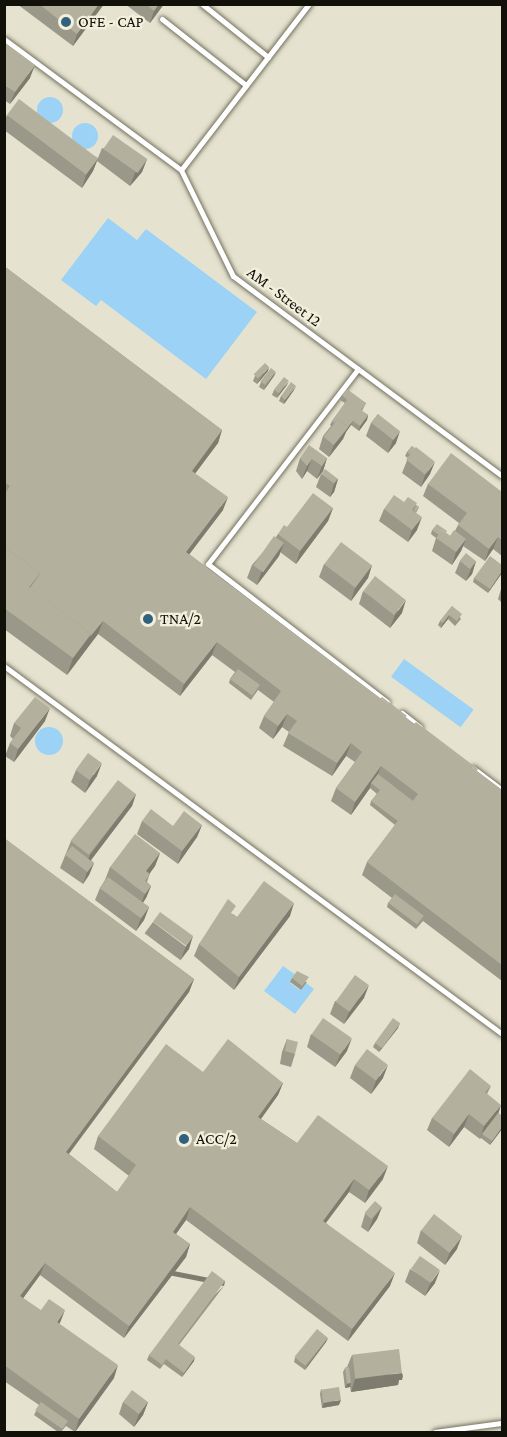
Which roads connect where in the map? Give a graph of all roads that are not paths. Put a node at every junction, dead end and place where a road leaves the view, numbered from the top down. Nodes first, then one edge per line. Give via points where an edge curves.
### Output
1 (202, 4) edge
2 (308, 5) edge
3 (162, 19) dead end
4 (4, 39) edge
5 (268, 57) junction
6 (246, 85) junction
7 (181, 170) junction
8 (358, 369) junction
9 (502, 476) edge
10 (4, 666) edge
11 (426, 732) edge
12 (465, 761) edge
13 (502, 790) edge
14 (502, 1034) edge
15 (502, 1422) edge
16 (435, 1432) edge

1 - 5 lane
2 - 5 lane
3 - 6 lane
4 - 7 lane, AM - Street 12
5 - 6 lane
6 - 7 lane
7 - 8 lane, AM - Street 12 via 233,276
8 - 9 lane, AM - Street 12
8 - 11 lane via 208,564
10 - 14 lane
12 - 13 lane
15 - 16 lane

